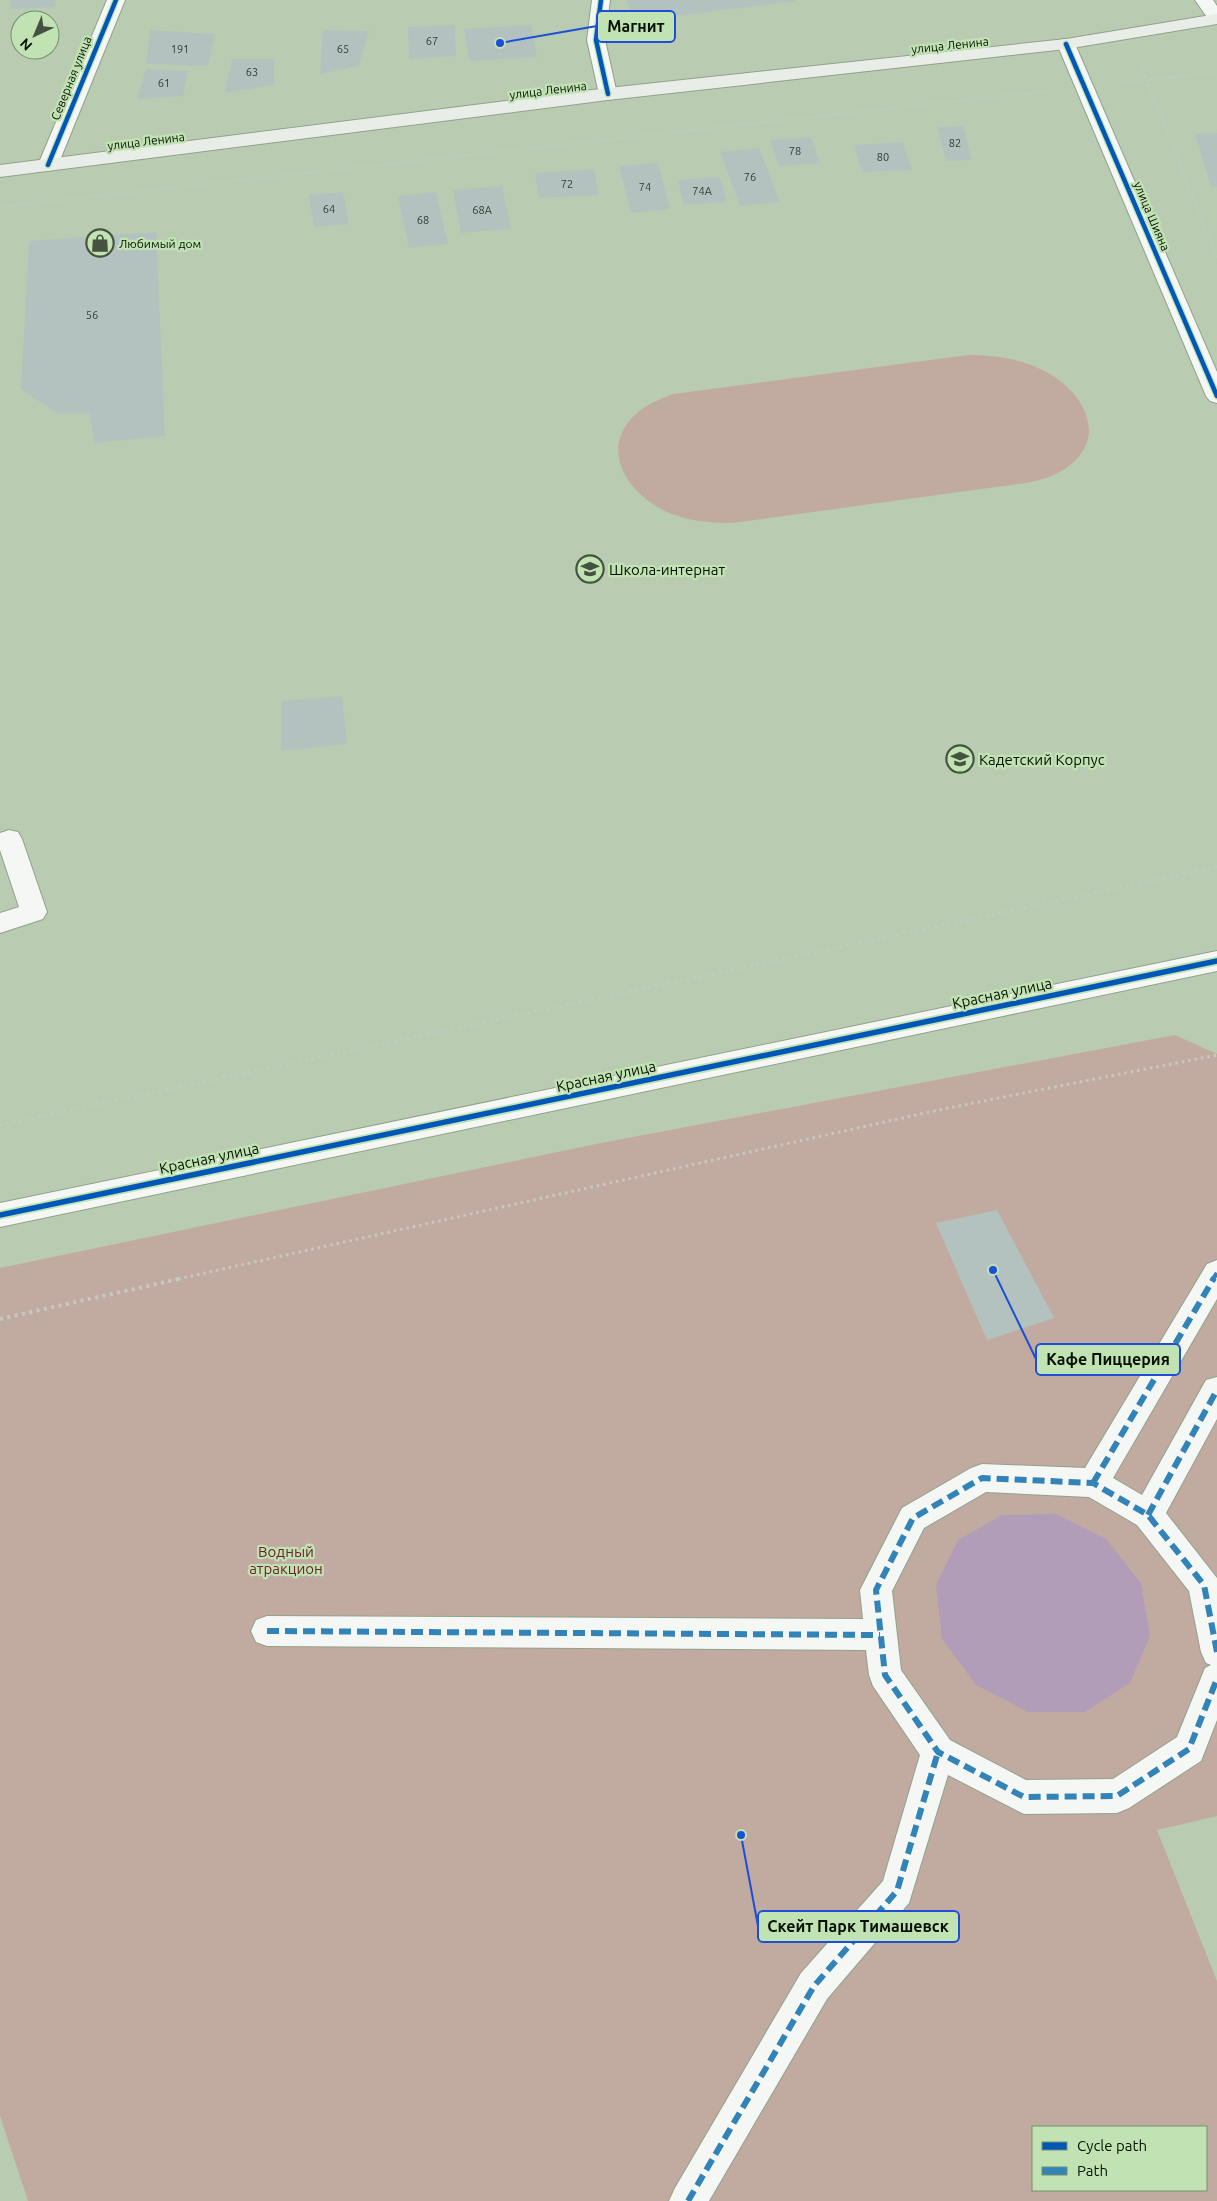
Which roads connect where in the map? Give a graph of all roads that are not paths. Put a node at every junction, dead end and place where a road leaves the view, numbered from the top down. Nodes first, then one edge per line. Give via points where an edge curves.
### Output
1 (116, 0) edge
2 (601, 0) edge
3 (1204, 0) edge
4 (1217, 19) edge
5 (1066, 44) junction
6 (608, 94) junction
7 (48, 165) junction
8 (0, 171) edge
9 (1217, 396) edge
10 (10, 839) dead end
11 (0, 923) edge
12 (1217, 961) edge
13 (0, 1215) edge
14 (1217, 1273) edge
15 (1217, 1390) edge
16 (1093, 1483) junction
17 (1148, 1514) junction
18 (267, 1631) dead end
19 (880, 1634) junction
20 (1217, 1652) edge
21 (1217, 1679) edge
22 (938, 1752) junction
23 (688, 2201) edge

1 - 7 street, Северная улица
2 - 6 street via 596,40
3 - 4 street
4 - 5 main road, улица Ленина
5 - 6 main road, улица Ленина
5 - 9 street, улица Шияна
6 - 7 main road, улица Ленина
7 - 8 main road, улица Ленина
10 - 11 street via 34,912
12 - 13 street, Красная улица
14 - 16 street
15 - 17 street
16 - 17 street
16 - 19 street via 982,1478 913,1518 876,1590
17 - 20 street via 1204,1585
18 - 19 street
19 - 22 street via 885,1676
21 - 22 street via 1189,1748 1116,1796 1024,1797
22 - 23 street via 897,1891 814,1986

